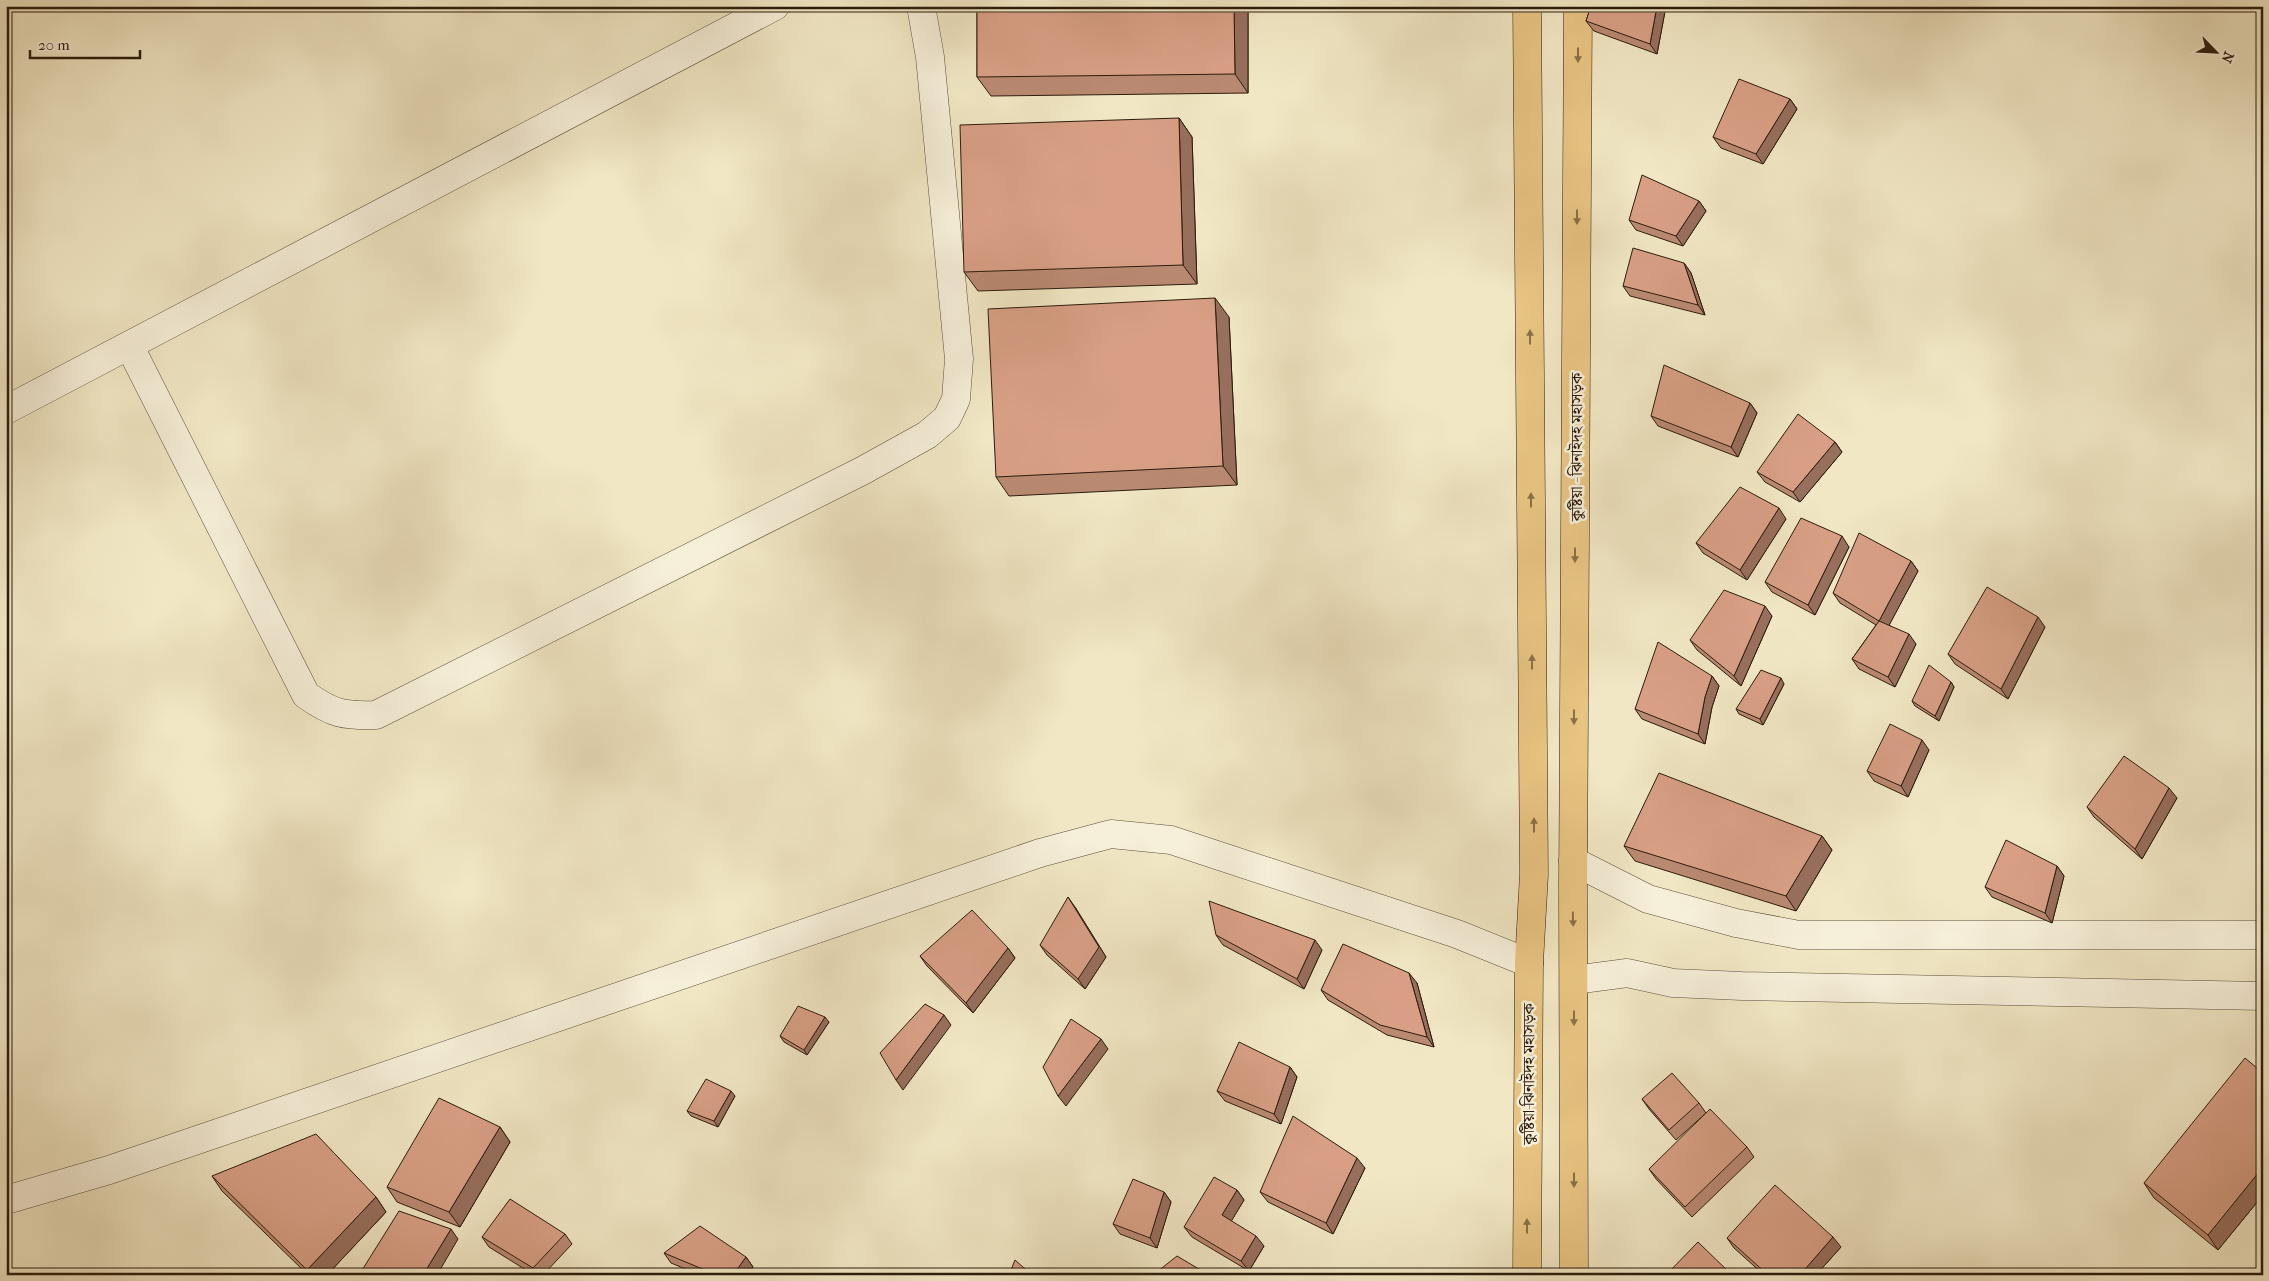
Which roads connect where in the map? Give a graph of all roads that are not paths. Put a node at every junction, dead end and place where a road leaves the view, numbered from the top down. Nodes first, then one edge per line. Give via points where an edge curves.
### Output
1 (776, 6) edge
2 (921, 6) edge
3 (1527, 6) edge
4 (1578, 6) edge
5 (130, 347) junction
6 (6, 410) edge
7 (1573, 874) junction
8 (2263, 935) edge
9 (1530, 950) junction
10 (1574, 980) junction
11 (2263, 996) edge
12 (6, 1200) edge
13 (1527, 1275) edge
14 (1574, 1275) edge

1 - 5 street
2 - 5 street via 930,57 959,359 956,399 947,418 927,435 862,471 376,715 349,716 326,709 306,695
9 -> 3 highway, কুষ্টিয়া-ঝিনাইদহ মহাসড়ক via 1534,874
4 -> 7 highway, কুষ্টিয়া - ঝিনাইদহ মহাসড়ক
5 - 6 street
7 - 8 street via 1736,923 1799,935
7 -> 10 highway
9 - 12 street via 1457,934 1171,840 1111,834 1040,853 109,1170
13 -> 9 highway, কুষ্টিয়া-ঝিনাইদহ মহাসড়ক
10 - 11 street via 1627,973 1673,983 1742,986
10 -> 14 highway

